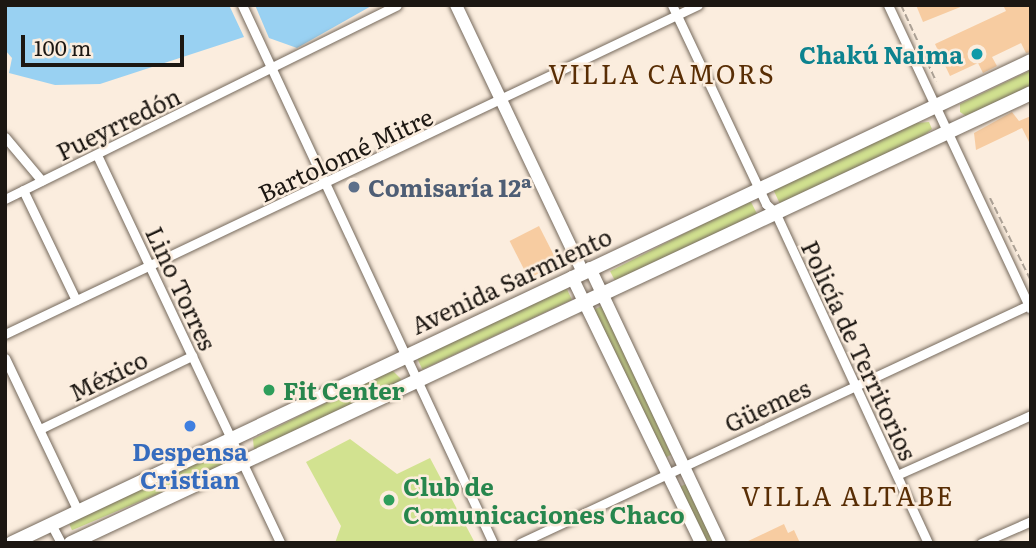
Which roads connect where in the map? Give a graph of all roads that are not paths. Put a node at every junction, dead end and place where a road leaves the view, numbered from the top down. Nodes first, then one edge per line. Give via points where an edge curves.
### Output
1 (242, 5) edge
2 (397, 5) edge
3 (456, 5) edge
4 (672, 5) edge
5 (698, 5) edge
6 (888, 5) edge
7 (677, 15) junction
8 (1031, 61) edge
9 (272, 69) junction
10 (1031, 93) edge
11 (503, 101) junction
12 (935, 107) junction
13 (946, 132) junction
14 (5, 136) edge
15 (97, 155) junction
16 (42, 181) junction
17 (329, 184) junction
18 (759, 189) junction
19 (23, 190) junction
20 (5, 199) edge
21 (775, 212) junction
22 (150, 265) junction
23 (582, 272) junction
24 (602, 293) junction
25 (76, 300) junction
26 (585, 301) junction
27 (1030, 306) edge
28 (5, 334) edge
29 (408, 355) junction
30 (192, 356) junction
31 (5, 358) edge
32 (419, 380) junction
33 (853, 387) junction
34 (1031, 415) edge
35 (40, 429) junction
36 (232, 437) junction
37 (242, 462) junction
38 (682, 466) junction
39 (667, 473) junction
40 (897, 475) junction
41 (78, 511) junction
42 (1031, 521) edge
43 (51, 524) junction
44 (12, 543) edge
45 (61, 543) edge
46 (71, 543) edge
47 (280, 543) edge
48 (493, 543) edge
49 (520, 543) edge
50 (701, 543) edge
51 (720, 543) edge
52 (929, 543) edge
53 (981, 543) edge

1 - 9 street
2 - 9 street, Pueyrredón
3 - 11 main road
4 - 7 street, Policía de Territorios
5 - 7 street, Bartolomé Mitre
6 - 12 street
7 - 11 street, Bartolomé Mitre
7 - 18 street, Policía de Territorios
8 - 12 main road, Avenida Sarmiento
9 - 15 street, Pueyrredón
9 - 17 street
10 - 13 main road, Avenida Sarmiento
11 - 17 street, Bartolomé Mitre
11 - 23 main road
12 - 13 street
12 - 18 main road, Avenida Sarmiento
13 - 21 main road, Avenida Sarmiento
13 - 27 street
14 - 16 street
15 - 16 street, Pueyrredón
15 - 22 street, Lino Torres
16 - 19 street, Pueyrredón
17 - 22 street, Bartolomé Mitre
17 - 29 street
18 - 21 street, Policía de Territorios
18 - 23 main road, Avenida Sarmiento
19 - 20 street, Pueyrredón
19 - 25 street
21 - 24 main road, Avenida Sarmiento
21 - 33 street, Policía de Territorios
22 - 25 street, Bartolomé Mitre
22 - 30 street, Lino Torres
23 - 24 main road
23 - 26 main road
23 - 29 main road, Avenida Sarmiento
24 - 26 main road, Avenida Sarmiento
24 - 38 main road
25 - 28 street, Bartolomé Mitre
26 - 32 main road, Avenida Sarmiento
26 - 39 main road
27 - 33 street, Güemes
29 - 32 street
29 - 36 main road, Avenida Sarmiento
30 - 35 street, México
30 - 36 street, Lino Torres
31 - 35 street
32 - 37 main road, Avenida Sarmiento
32 - 48 street
33 - 38 street, Güemes
33 - 40 street, Policía de Territorios
34 - 40 street
35 - 41 street
36 - 37 street, Lino Torres
36 - 41 main road, Avenida Sarmiento
37 - 46 main road, Avenida Sarmiento
37 - 47 street, Lino Torres
38 - 39 street, Güemes
38 - 51 main road
39 - 49 street, Güemes
39 - 50 main road
40 - 52 street, Policía de Territorios
41 - 43 main road, Avenida Sarmiento
42 - 53 street
43 - 44 main road, Avenida Sarmiento
43 - 45 street

